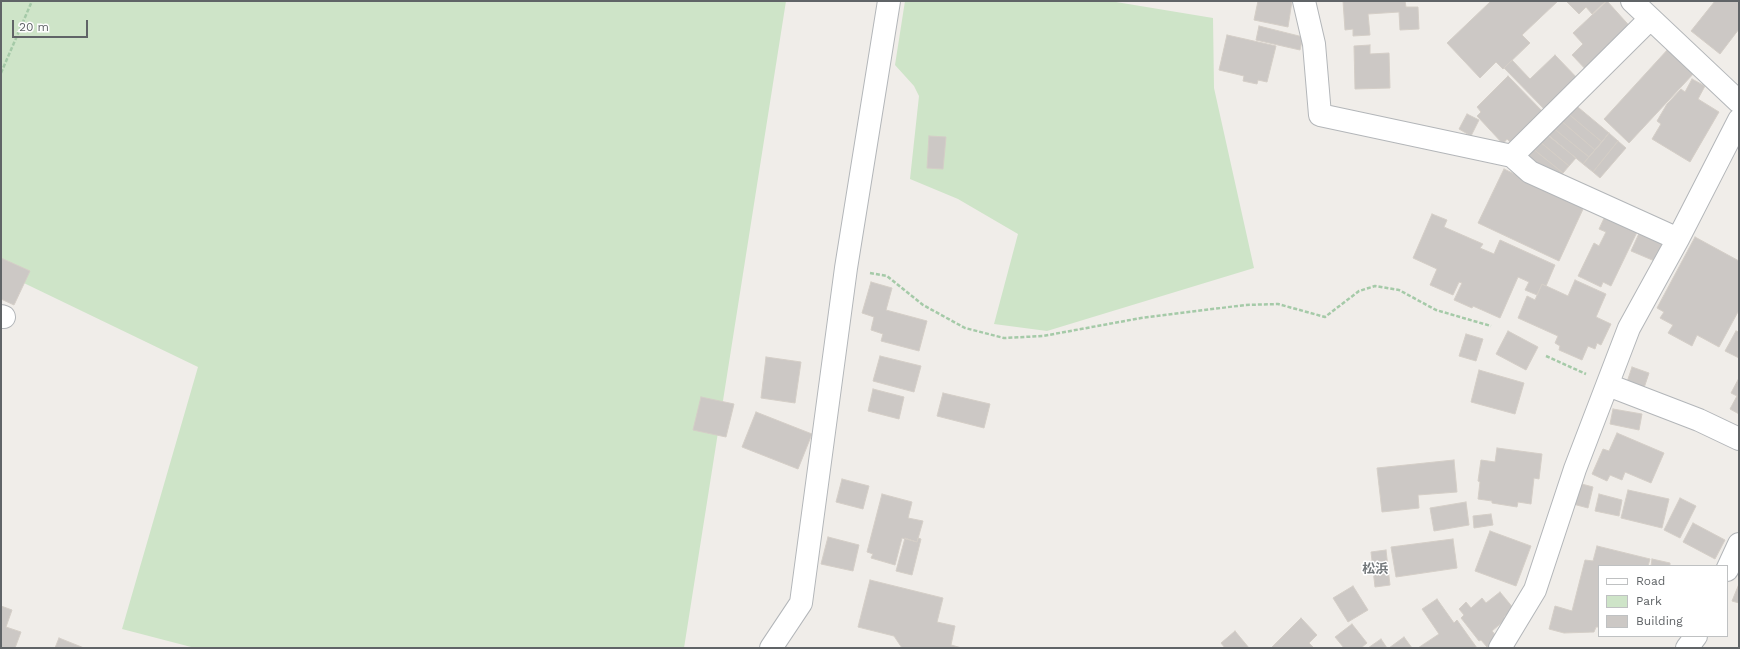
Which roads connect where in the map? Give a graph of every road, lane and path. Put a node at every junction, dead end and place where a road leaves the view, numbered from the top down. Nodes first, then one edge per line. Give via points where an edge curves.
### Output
1 (32, 1) edge
2 (890, 1) edge
3 (1304, 1) edge
4 (1632, 1) edge
5 (1650, 20) junction
6 (1, 73) edge
7 (1739, 102) edge
8 (1739, 120) edge
9 (1512, 156) junction
10 (1678, 239) junction
11 (846, 268) junction
12 (1491, 326) dead end
13 (1546, 356) dead end
14 (1608, 385) junction
15 (1739, 439) edge
16 (1739, 544) edge
17 (1728, 568) edge
18 (1695, 637) edge
19 (771, 648) edge
20 (1500, 648) edge
21 (1687, 648) edge

1 - 6 path
2 - 11 street
3 - 9 street via 1314,44 1320,115
4 - 5 street
5 - 7 street
5 - 9 street
8 - 10 street
9 - 10 street via 1530,172
10 - 14 street via 1629,328
11 - 12 path via 887,276 923,305 965,328 1004,338 1043,336 1141,318 1244,305 1278,304 1325,317 1358,291 1375,286 1400,290 1436,310
11 - 19 street via 801,603
13 - 14 path
14 - 15 street via 1699,420
14 - 20 street via 1575,469 1535,590
16 - 17 street
18 - 21 street

